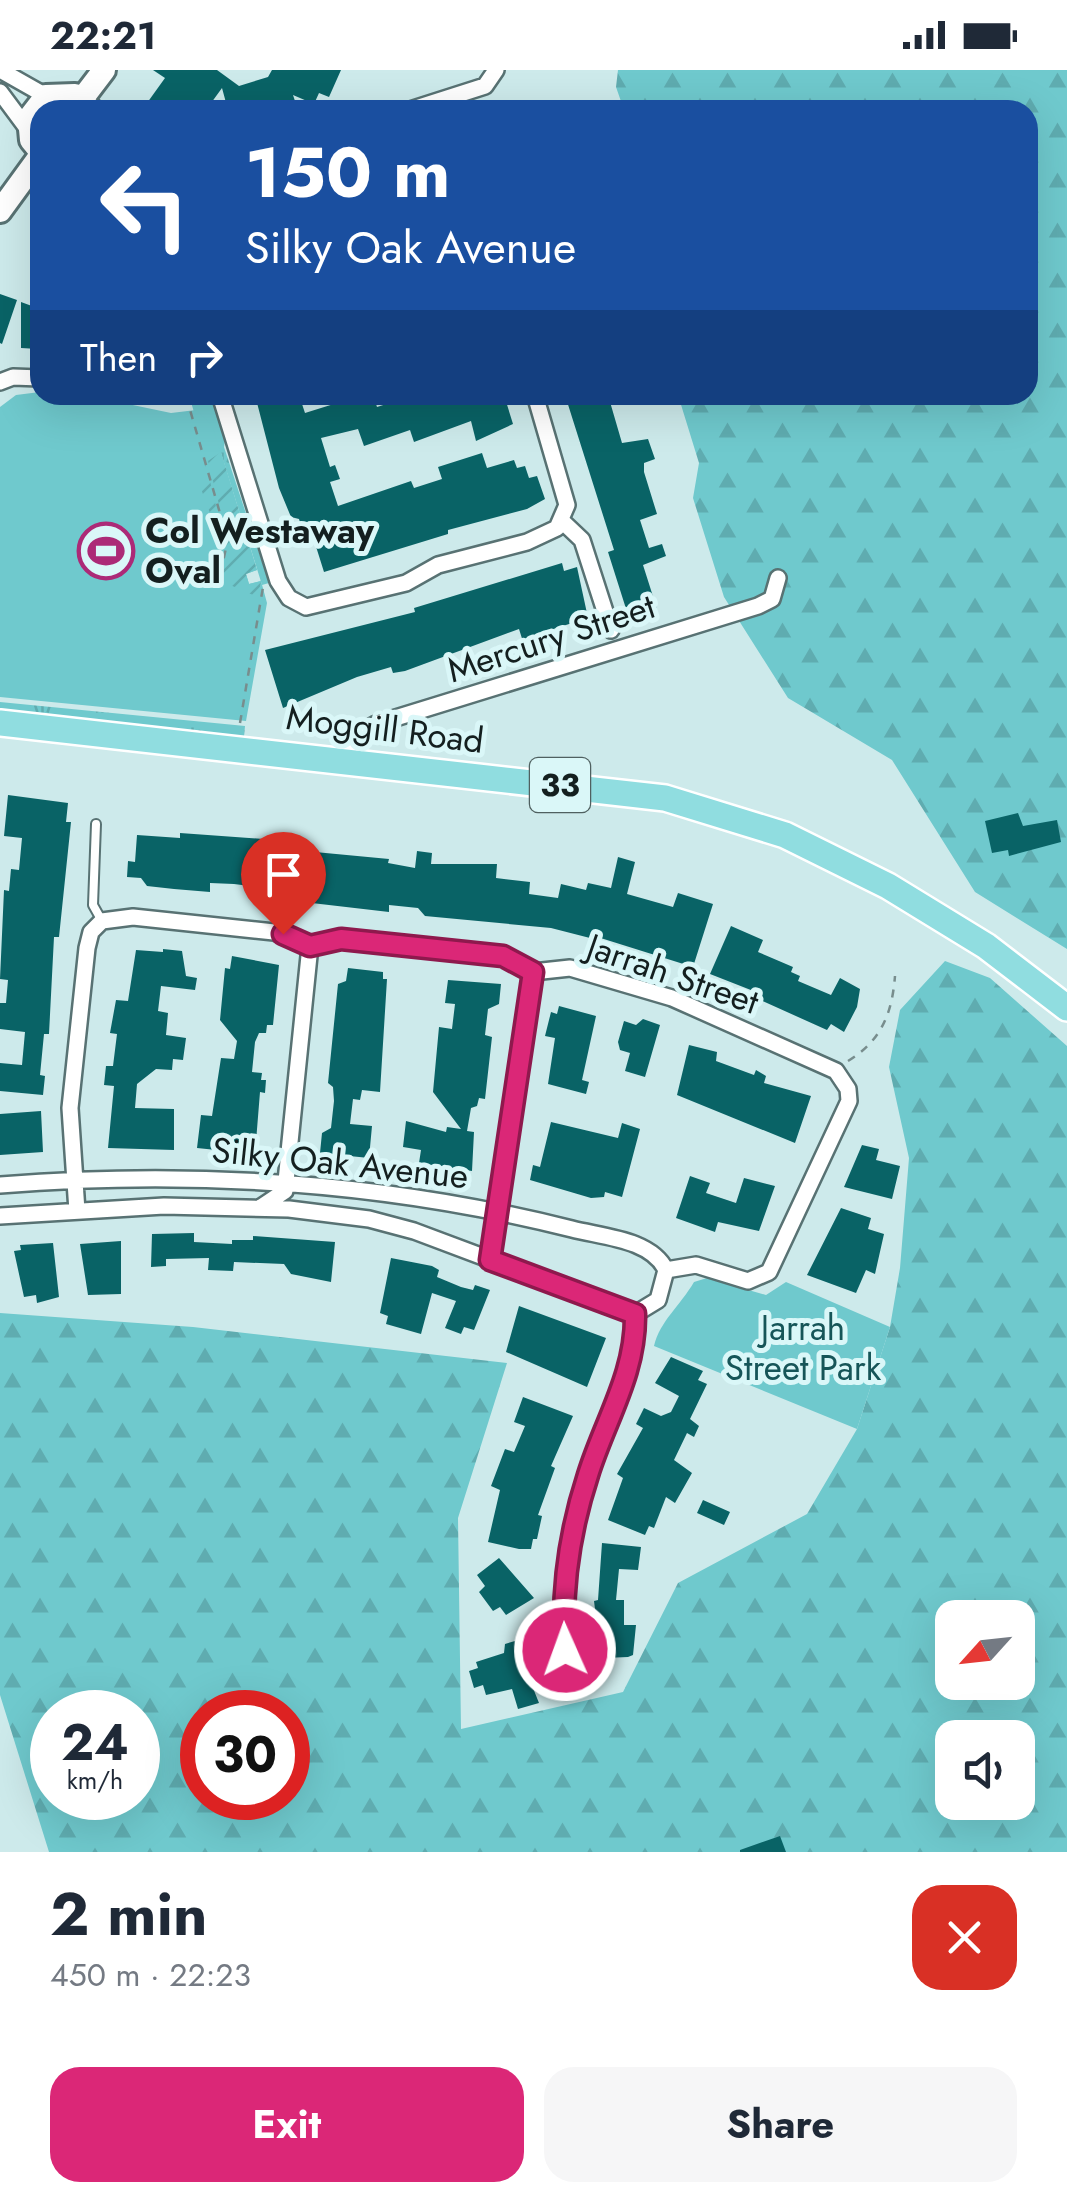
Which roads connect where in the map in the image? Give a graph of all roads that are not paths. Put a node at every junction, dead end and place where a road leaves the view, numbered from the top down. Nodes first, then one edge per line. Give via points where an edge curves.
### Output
1 (0, 70) edge
2 (104, 70) edge
3 (496, 70) edge
4 (0, 92) edge
5 (46, 96) junction
6 (42, 100) edge
7 (79, 100) edge
8 (89, 100) edge
9 (445, 100) edge
10 (30, 137) edge
11 (30, 157) edge
12 (0, 211) edge
13 (30, 378) edge
14 (0, 382) edge
15 (223, 405) edge
16 (538, 405) edge
17 (563, 522) junction
18 (778, 578) dead end
19 (611, 630) dead end
20 (0, 723) edge
21 (340, 758) junction
22 (96, 824) dead end
23 (102, 920) junction
24 (310, 946) junction
25 (533, 972) junction
26 (1067, 1008) edge
27 (75, 1179) junction
28 (286, 1184) junction
29 (0, 1185) edge
30 (261, 1208) junction
31 (497, 1210) junction
32 (77, 1211) junction
33 (0, 1216) edge
34 (490, 1260) junction
35 (666, 1270) junction
36 (635, 1314) junction
37 (567, 1683) dead end

1 - 5 street
2 - 8 street
3 - 9 street via 485,86
4 - 10 street
5 - 6 street
5 - 7 street via 67,92
11 - 12 street
13 - 14 street
15 - 17 street via 278,582 298,605 406,584 430,568 526,542
16 - 17 street via 564,486
17 - 19 street via 582,540
18 - 21 street, Mercury Street via 772,599 758,606 376,724 350,739
20 - 21 main road, Moggill Road / 33
21 - 26 main road, Moggill Road / 33 via 665,798 785,835 937,914
22 - 23 lane via 93,906
23 - 24 street, Jarrah Street via 132,917 274,932
23 - 27 street via 87,948 71,1091
24 - 25 street, Jarrah Street via 341,939 503,956
24 - 28 street
25 - 31 street
25 - 35 street, Jarrah Street via 570,968 672,998 836,1071 848,1089 769,1272 748,1281 696,1265
27 - 28 street, Silky Oak Avenue
27 - 29 street, Silky Oak Avenue
27 - 32 street
28 - 30 street
28 - 31 street, Silky Oak Avenue
30 - 32 street, Silky Oak Avenue
30 - 34 street, Silky Oak Avenue via 388,1223
31 - 34 street
31 - 35 street, Silky Oak Avenue via 649,1249
32 - 33 street, Silky Oak Avenue
34 - 36 street, Silky Oak Avenue
35 - 36 street via 658,1300
36 - 37 street via 636,1345 588,1474 566,1558

